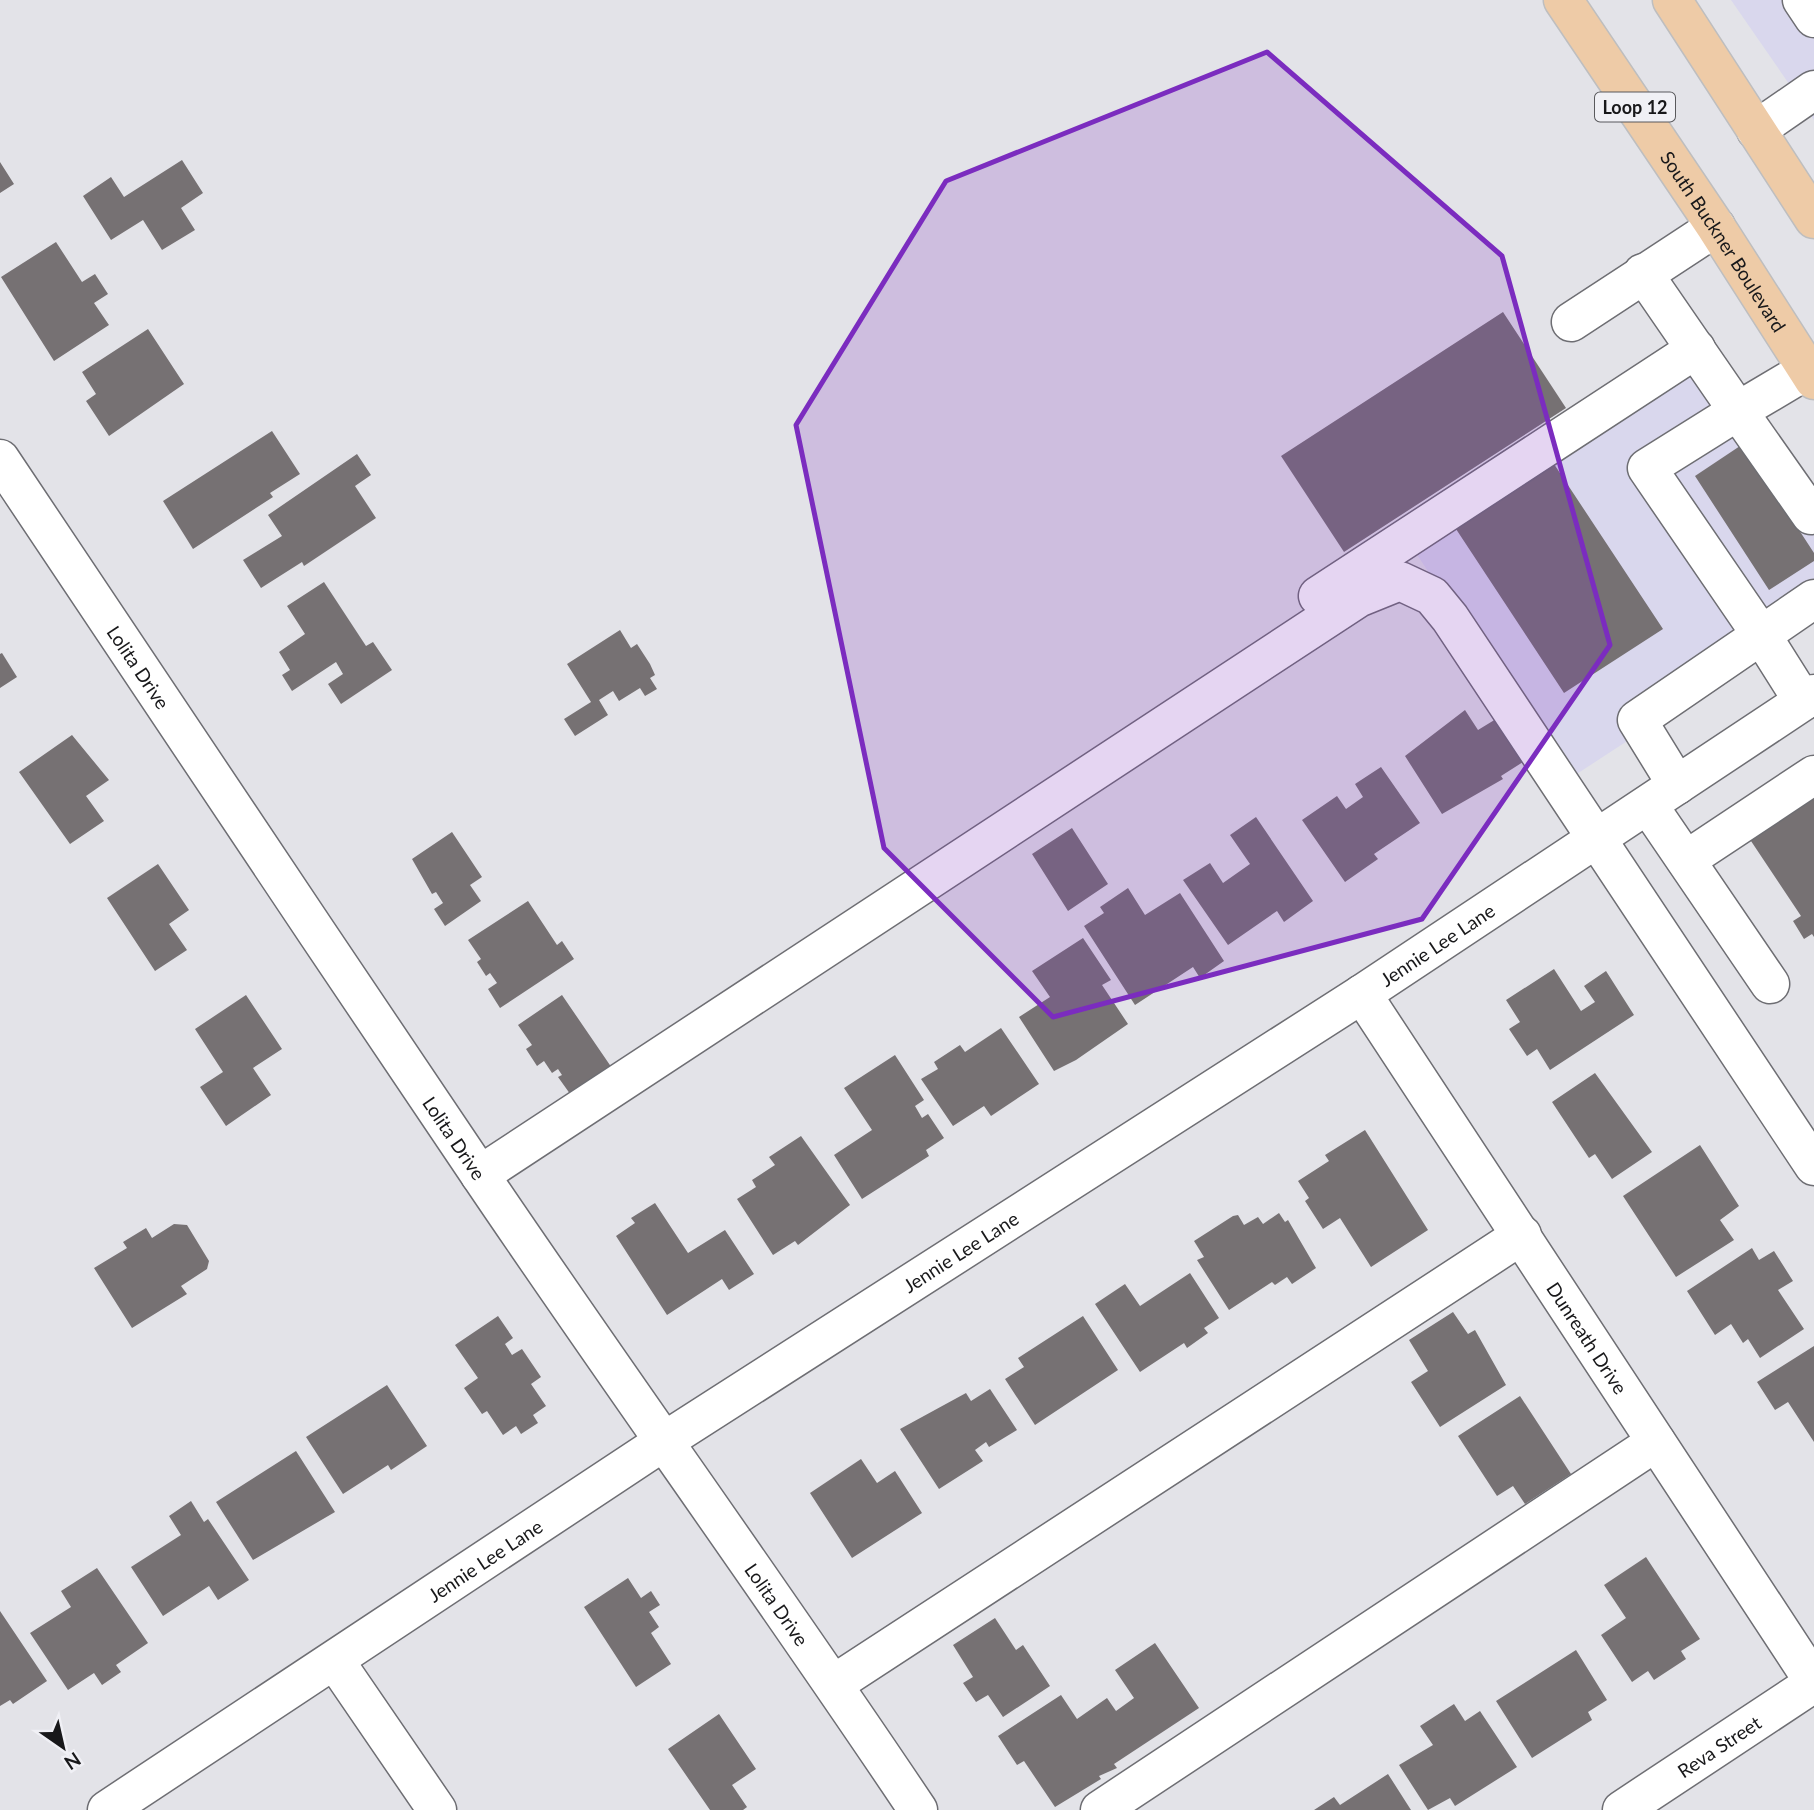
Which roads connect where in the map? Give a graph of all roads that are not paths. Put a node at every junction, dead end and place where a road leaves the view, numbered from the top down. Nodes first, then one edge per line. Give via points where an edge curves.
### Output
1 (1563, 0) edge
2 (1672, 0) edge
3 (1802, 0) edge
4 (1814, 18) edge
5 (1814, 90) edge
6 (1756, 130) junction
7 (1814, 219) edge
8 (1716, 227) junction
9 (1643, 273) junction
10 (1571, 322) dead end
11 (1696, 349) junction
12 (1812, 372) edge
13 (1738, 411) junction
14 (0, 459) edge
15 (1813, 516) edge
16 (1318, 596) dead end
17 (1814, 599) edge
18 (1762, 636) junction
19 (1809, 697) edge
20 (1814, 775) edge
21 (1662, 795) junction
22 (1597, 839) junction
23 (1686, 860) junction
24 (1770, 984) dead end
25 (1362, 994) junction
26 (1814, 1166) edge
27 (480, 1175) junction
28 (1522, 1234) junction
29 (663, 1442) junction
30 (1656, 1442) junction
31 (335, 1661) junction
32 (1814, 1683) edge
33 (834, 1684) junction
34 (107, 1810) edge
35 (437, 1810) edge
36 (918, 1810) edge
37 (1100, 1810) edge
38 (1622, 1810) edge

1 - 8 main road, South Buckner Boulevard / Loop 12
2 - 6 main road
3 - 4 street
5 - 6 street
6 - 7 main road
8 - 9 street
8 - 12 main road, South Buckner Boulevard / Loop 12
9 - 10 street
9 - 11 street
11 - 13 street
11 - 16 street
12 - 13 street
13 - 15 street
13 - 18 street via 1647,468
14 - 27 street, Lolita Drive
17 - 18 street
18 - 19 street
18 - 21 street via 1637,720
19 - 21 street, Jennie Lee Lane
20 - 23 street
21 - 22 street, Jennie Lee Lane
21 - 23 street
22 - 25 street, Jennie Lee Lane
22 - 26 street
22 - 27 street via 1450,618 1432,596 1400,582 1358,598
23 - 24 street
25 - 28 street, Dunreath Drive
25 - 29 street, Jennie Lee Lane
27 - 29 street, Lolita Drive
28 - 30 street, Dunreath Drive
28 - 33 street
29 - 31 street, Jennie Lee Lane
29 - 33 street, Lolita Drive
30 - 32 street, Dunreath Drive
30 - 37 street
31 - 34 street, Jennie Lee Lane
31 - 35 street
32 - 38 street, Reva Street
33 - 36 street, Lolita Drive

